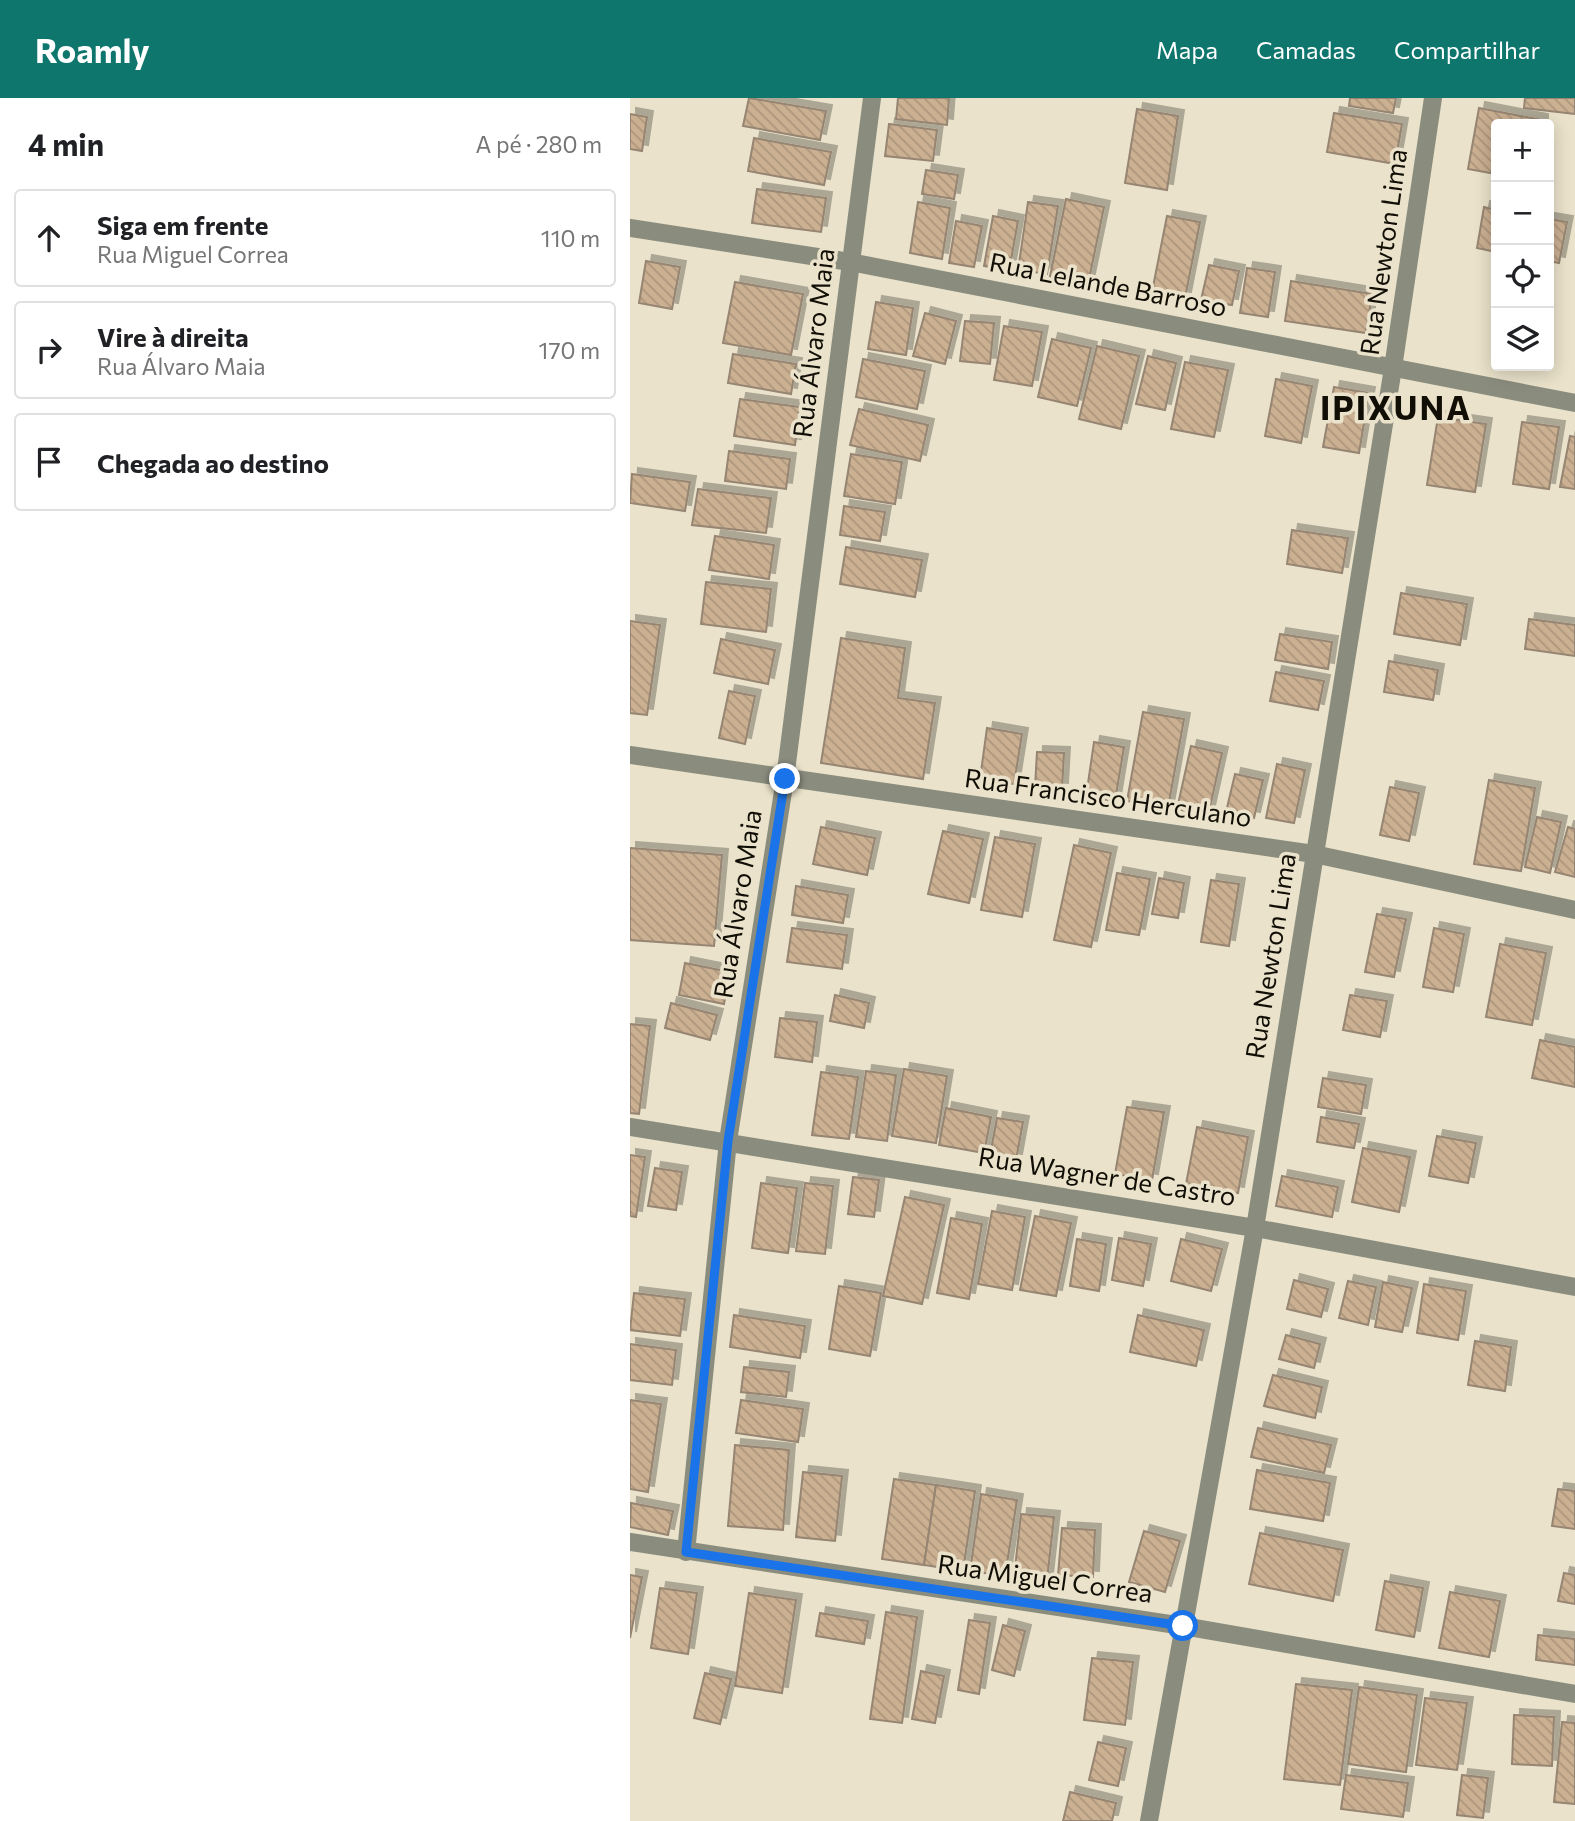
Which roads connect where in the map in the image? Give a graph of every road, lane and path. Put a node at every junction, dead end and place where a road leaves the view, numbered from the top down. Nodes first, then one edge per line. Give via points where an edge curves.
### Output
1 (872, 98) edge
2 (1433, 98) edge
3 (630, 228) edge
4 (850, 262) junction
5 (1393, 368) junction
6 (1575, 403) edge
7 (630, 755) edge
8 (785, 779) junction
9 (1314, 855) junction
10 (1575, 910) edge
11 (630, 1127) edge
12 (728, 1141) junction
13 (1255, 1228) junction
14 (1575, 1287) edge
15 (630, 1542) edge
16 (686, 1552) junction
17 (1183, 1626) junction
18 (1575, 1693) edge
19 (1149, 1821) edge

1 - 4 street, Rua Álvaro Maia
2 - 5 street, Rua Newton Lima
3 - 4 street, Rua Lelande Barroso
4 - 5 street, Rua Lelande Barroso
4 - 8 street, Rua Álvaro Maia
5 - 6 street, Rua Lelande Barroso
5 - 9 street, Rua Newton Lima
7 - 8 street, Rua Francisco Herculano
8 - 9 street, Rua Francisco Herculano
8 - 12 street, Rua Álvaro Maia
9 - 10 street, Rua Francisco Herculano
9 - 13 street, Rua Newton Lima
11 - 12 street, Rua Wagner de Castro
12 - 13 street, Rua Wagner de Castro
12 - 16 street, Rua Álvaro Maia
13 - 14 street, Rua Wagner de Castro
13 - 17 street, Rua Newton Lima
15 - 16 street, Rua Miguel Correa
16 - 17 street, Rua Miguel Correa
17 - 18 street, Rua Miguel Correa
17 - 19 street, Rua Newton Lima

